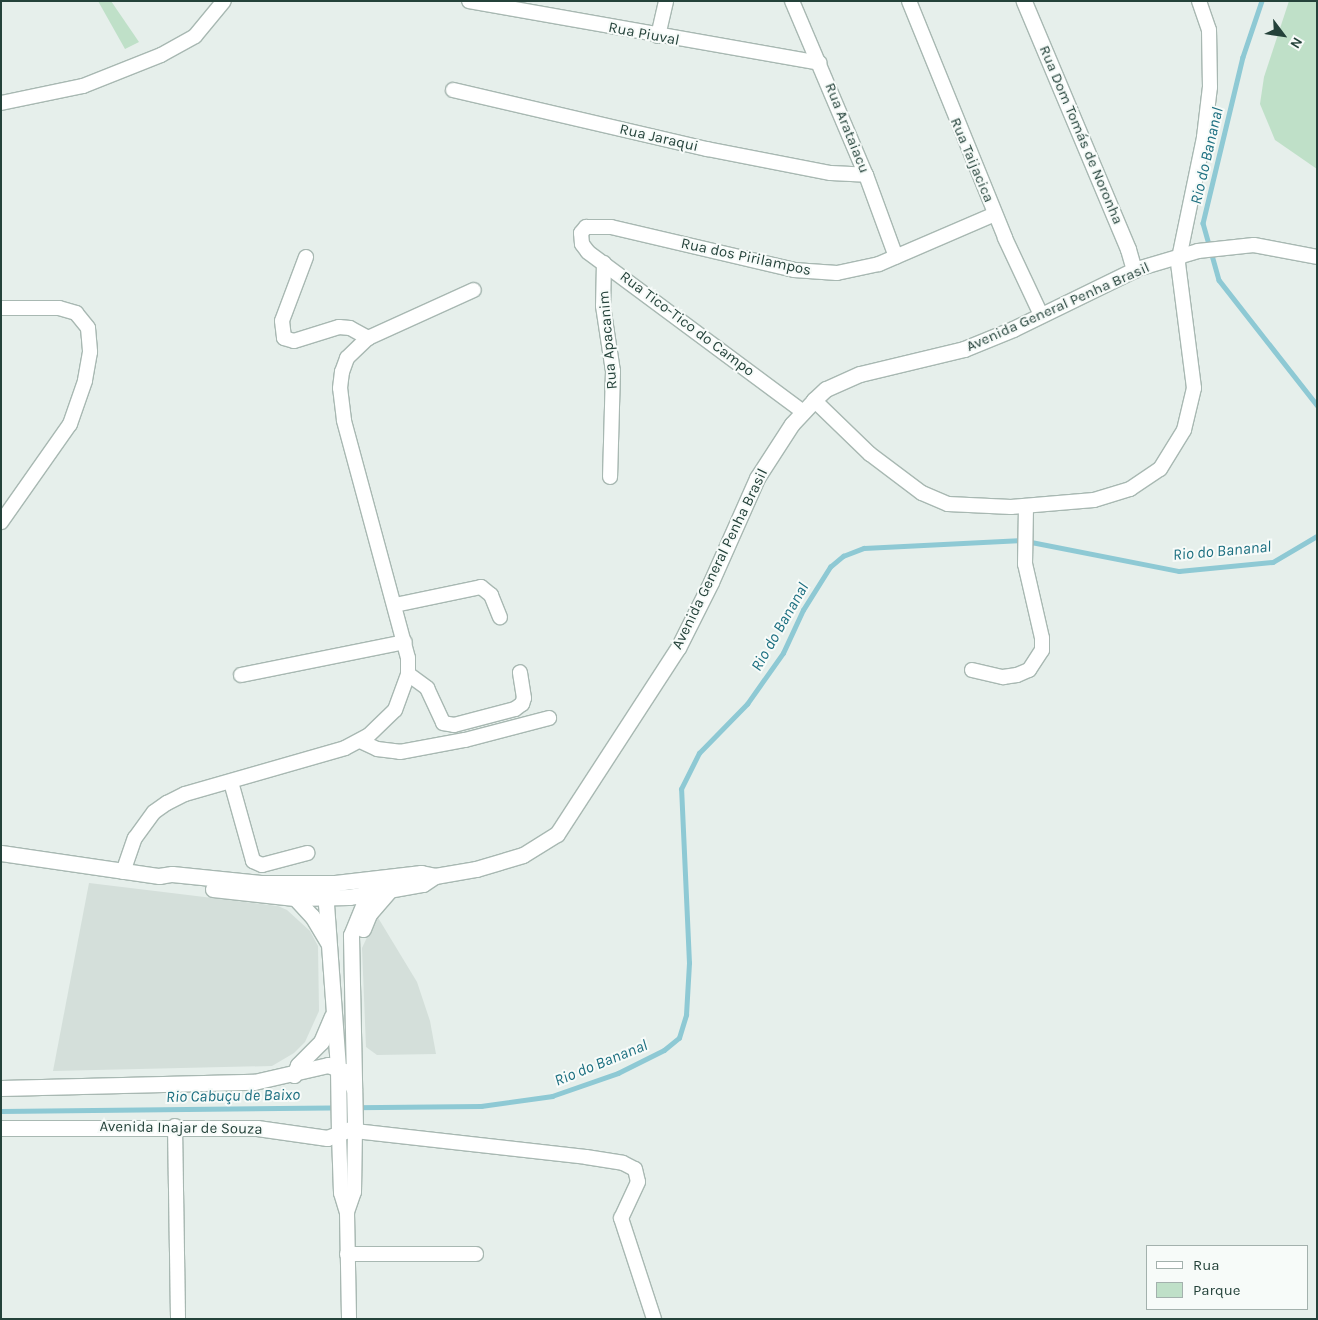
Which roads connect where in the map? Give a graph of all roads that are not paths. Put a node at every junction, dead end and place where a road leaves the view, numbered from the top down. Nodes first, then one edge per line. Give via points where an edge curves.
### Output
1 (224, 1) edge
2 (469, 1) edge
3 (666, 1) edge
4 (792, 1) edge
5 (908, 1) edge
6 (1024, 1) edge
7 (1199, 1) edge
8 (539, 8) edge
9 (658, 36) junction
10 (820, 64) junction
11 (453, 90) dead end
12 (1, 103) edge
13 (866, 175) junction
14 (995, 214) junction
15 (581, 232) joint
16 (306, 257) dead end
17 (1178, 257) junction
18 (1317, 257) edge
19 (896, 258) junction
20 (604, 263) junction
21 (1134, 270) junction
22 (474, 290) dead end
23 (1, 308) edge
24 (1041, 315) junction
25 (368, 338) junction
26 (814, 400) junction
27 (802, 411) junction
28 (610, 477) dead end
29 (1026, 506) junction
30 (1, 522) edge
31 (395, 605) junction
32 (500, 617) dead end
33 (405, 642) junction
34 (972, 670) dead end
35 (520, 672) dead end
36 (241, 674) dead end
37 (408, 674) junction
38 (549, 718) dead end
39 (360, 742) junction
40 (231, 782) junction
41 (1, 853) edge
42 (307, 853) dead end
43 (123, 872) junction
44 (159, 876) junction
45 (436, 876) junction
46 (335, 883) junction
47 (366, 888) junction
48 (389, 891) junction
49 (296, 898) junction
50 (328, 898) junction
51 (331, 950) junction
52 (352, 953) junction
53 (334, 1005) junction
54 (338, 1069) junction
55 (294, 1075) junction
56 (1, 1088) edge
57 (354, 1093) junction
58 (175, 1126) junction
59 (355, 1127) junction
60 (1, 1128) edge
61 (338, 1129) junction
62 (346, 1213) junction
63 (348, 1254) junction
64 (476, 1254) dead end
65 (178, 1319) edge
66 (349, 1319) edge
67 (654, 1319) edge

1 - 12 street via 195,36 161,55 82,86
2 - 8 street, Rua Piuval
3 - 9 street
4 - 10 street, Rua Arataiacu
5 - 14 street, Rua Taijacica
6 - 21 main road, Rua Dom Tomás de Noronha via 1128,248
7 - 17 street via 1207,20 1212,68 1207,115
8 - 9 street, Rua Piuval
9 - 10 street, Rua Piuval
10 - 13 street, Rua Arataiacu
11 - 13 street, Rua Jaraqui via 707,149 831,173
13 - 19 street, Rua Arataiacu
14 - 19 street, Rua dos Pirilampos
14 - 24 street, Rua Taijacica
15 - 19 street, Rua dos Pirilampos via 586,226 595,224 720,254 821,273 851,272
15 - 20 street, Rua Tico-Tico do Campo via 582,244
16 - 25 street via 282,321 284,338 294,341 339,327 350,328
17 - 18 street, Avenida General Penha Brasil via 1198,251 1237,247 1271,247
17 - 21 street, Avenida General Penha Brasil
17 - 29 street via 1194,388 1191,409 1172,452 1160,469 1130,489 1094,500
20 - 27 street, Rua Tico-Tico do Campo
20 - 28 street, Rua Apacanim via 603,306 613,371
21 - 24 main road, Avenida General Penha Brasil
22 - 25 street
23 - 30 street via 59,308 76,313 88,328 90,352 85,381 70,424
24 - 26 main road, Avenida General Penha Brasil via 964,349 860,374 826,389
25 - 31 street via 347,358 340,388 341,403
26 - 27 main road, Avenida General Penha Brasil
26 - 29 street via 856,443 928,497 963,506
27 - 45 main road, Avenida General Penha Brasil via 757,478 678,648 557,834 505,861
29 - 34 street via 1025,564 1042,638 1038,660 1029,670 1003,677
31 - 32 street via 482,587 490,595
31 - 33 street
33 - 36 street
33 - 37 street
35 - 37 street via 522,704 454,726 443,723 427,688
37 - 39 street via 395,710
38 - 39 street via 465,740 400,752
39 - 40 street
40 - 42 street via 253,861 262,865
40 - 43 street via 185,794 154,812 135,838
41 - 43 main road, Avenida General Penha Brasil
43 - 44 main road, Avenida General Penha Brasil
44 - 46 main road, Avenida General Penha Brasil via 172,874 261,883
44 - 49 main road, Avenida General Penha Brasil via 170,883
45 - 47 main road, Avenida General Penha Brasil via 421,873
45 - 48 main road, Avenida General Penha Brasil via 423,884
46 - 47 main road, Avenida General Penha Brasil
46 - 50 main road
47 - 48 main road, Avenida General Penha Brasil
47 - 50 main road, Avenida General Penha Brasil
47 - 52 main road via 351,935
48 - 52 main road via 369,914
49 - 50 main road, Avenida General Penha Brasil
49 - 51 main road via 312,916
50 - 51 main road via 326,913
51 - 53 main road
52 - 57 main road
53 - 54 main road
53 - 55 main road via 321,1042 298,1065
54 - 55 main road via 328,1065
54 - 57 main road via 347,1075
54 - 61 main road
55 - 56 main road via 210,1085
57 - 59 main road
58 - 60 main road, Avenida Inajar de Souza
58 - 61 main road, Avenida Inajar de Souza via 257,1128 327,1138
58 - 65 street
59 - 61 main road, Avenida Inajar de Souza
59 - 62 street via 354,1192
59 - 67 street via 586,1157 623,1163 635,1170 638,1182 621,1218
61 - 62 street via 341,1193
62 - 63 street
63 - 64 street
63 - 66 street

